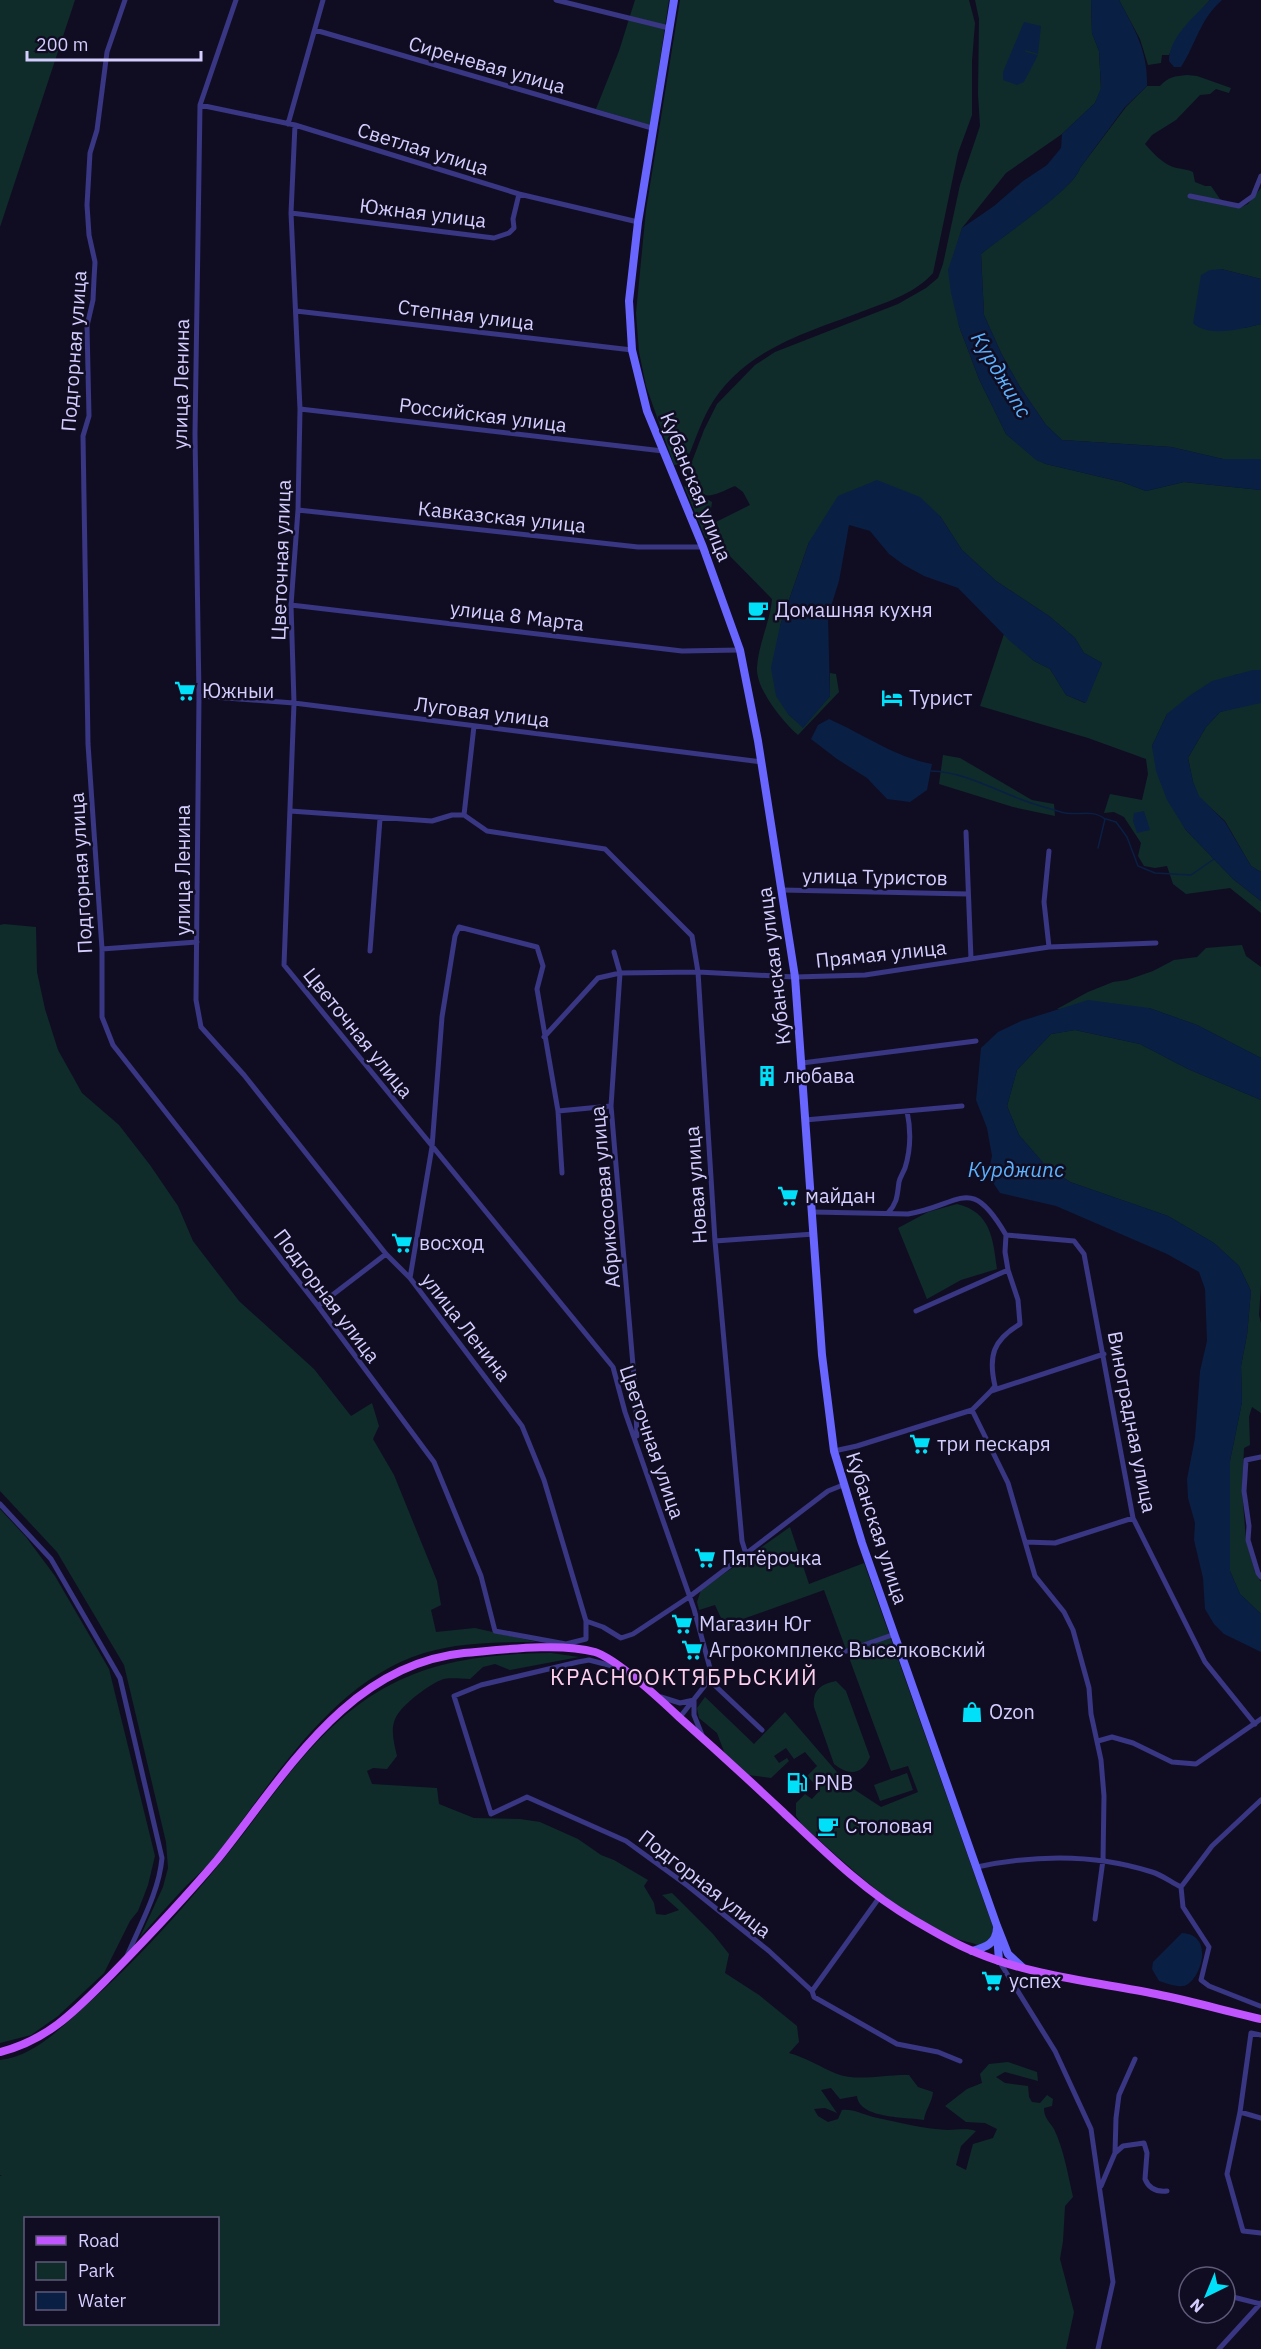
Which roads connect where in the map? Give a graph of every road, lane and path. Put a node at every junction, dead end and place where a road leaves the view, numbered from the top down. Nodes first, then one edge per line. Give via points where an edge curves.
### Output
1 (125, 0) edge
2 (236, 0) edge
3 (323, 0) edge
4 (556, 0) edge
5 (674, 0) edge
6 (669, 28) junction
7 (315, 30) junction
8 (200, 105) junction
9 (292, 124) junction
10 (652, 128) junction
11 (1261, 176) edge
12 (519, 194) junction
13 (1190, 196) dead end
14 (291, 213) junction
15 (638, 222) junction
16 (296, 311) junction
17 (632, 350) junction
18 (300, 409) junction
19 (663, 451) junction
20 (298, 510) junction
21 (704, 547) junction
22 (291, 605) junction
23 (740, 650) junction
24 (199, 696) junction
25 (294, 703) junction
26 (474, 726) junction
27 (762, 762) junction
28 (290, 812) junction
29 (464, 815) junction
30 (380, 819) junction
31 (966, 832) dead end
32 (1049, 851) dead end
33 (782, 890) junction
34 (968, 894) junction
35 (197, 942) junction
36 (1156, 943) dead end
37 (1049, 947) junction
38 (102, 949) junction
39 (370, 951) dead end
40 (614, 952) dead end
41 (971, 959) junction
42 (698, 972) junction
43 (620, 973) junction
44 (795, 977) junction
45 (544, 1037) junction
46 (975, 1041) dead end
47 (802, 1063) junction
48 (611, 1106) junction
49 (962, 1106) dead end
50 (558, 1111) junction
51 (907, 1111) junction
52 (805, 1120) junction
53 (432, 1147) junction
54 (562, 1173) dead end
55 (813, 1212) junction
56 (888, 1213) junction
57 (814, 1234) junction
58 (1006, 1235) junction
59 (715, 1241) junction
60 (386, 1254) junction
61 (1008, 1270) junction
62 (410, 1278) junction
63 (318, 1306) junction
64 (916, 1311) dead end
65 (1104, 1354) junction
66 (991, 1391) junction
67 (972, 1410) junction
68 (637, 1441) junction
69 (834, 1451) junction
70 (1261, 1457) edge
71 (843, 1485) junction
72 (0, 1504) edge
73 (1133, 1518) junction
74 (1025, 1542) junction
75 (746, 1554) junction
76 (1261, 1577) edge
77 (689, 1596) junction
78 (586, 1622) junction
79 (895, 1634) junction
80 (835, 1655) dead end
81 (620, 1668) junction
82 (708, 1678) junction
83 (652, 1692) junction
84 (694, 1700) junction
85 (680, 1717) junction
86 (1261, 1719) edge
87 (1255, 1724) junction
88 (762, 1730) dead end
89 (705, 1740) junction
90 (1098, 1741) junction
91 (1261, 1800) edge
92 (1103, 1860) junction
93 (977, 1867) junction
94 (1181, 1887) junction
95 (879, 1898) junction
96 (1095, 1919) dead end
97 (997, 1926) junction
98 (972, 1951) junction
99 (124, 1961) junction
100 (999, 1961) junction
101 (1023, 1968) junction
102 (812, 1991) junction
103 (1260, 2004) edge
104 (1258, 2018) edge
105 (1261, 2035) edge
106 (0, 2052) edge
107 (1136, 2059) dead end
108 (960, 2061) dead end
109 (1240, 2112) junction
110 (1261, 2118) edge
111 (1115, 2153) junction
112 (1100, 2188) junction
113 (1167, 2190) dead end
114 (1261, 2233) edge
115 (1237, 2298) edge
116 (1261, 2303) edge
117 (1098, 2349) edge
118 (1219, 2349) edge

1 - 38 street, Подгорная улица via 107,51 97,130 90,153 87,205 95,262 86,339 89,416 83,436 86,670
2 - 8 street, улица Ленина
3 - 7 street, Цветочная улица
4 - 6 street
5 - 6 main road, Кубанская улица
6 - 10 main road, Кубанская улица
7 - 9 street, Цветочная улица
7 - 10 street, Сиреневая улица
8 - 9 street, Светлая улица
8 - 24 street, улица Ленина via 195,434
9 - 12 street, Светлая улица
9 - 14 street, Цветочная улица
10 - 15 main road, Кубанская улица
11 - 13 street via 1253,196 1239,206
12 - 14 street, Южная улица via 514,228 494,238
12 - 15 street, Светлая улица
14 - 16 street, Цветочная улица
15 - 17 main road, Кубанская улица via 629,301
16 - 17 street, Степная улица
16 - 18 street, Цветочная улица
17 - 19 main road, Кубанская улица via 647,411
18 - 19 street, Российская улица
18 - 20 street, Цветочная улица
19 - 21 main road, Кубанская улица
20 - 21 street, Кавказская улица via 638,547
20 - 22 street, Цветочная улица
21 - 23 main road, Кубанская улица
22 - 23 street, улица 8 Марта via 682,651
22 - 25 street, Цветочная улица
23 - 27 main road, Кубанская улица
24 - 25 street, Луговая улица
24 - 35 street, улица Ленина
25 - 26 street, Луговая улица
25 - 28 street, Цветочная улица
26 - 27 street, Луговая улица
26 - 29 street
27 - 33 main road, Кубанская улица
28 - 30 street
28 - 53 street, Цветочная улица via 284,965
29 - 30 street via 432,822
29 - 42 street, Новая улица via 487,831 605,849 692,936
30 - 39 street
31 - 34 street, Прямая улица
32 - 37 street via 1044,902
33 - 34 street, улица Туристов
33 - 44 main road, Кубанская улица
34 - 41 street, Прямая улица
35 - 38 street
35 - 60 street, улица Ленина via 196,1000 201,1027 244,1075
36 - 37 street, Прямая улица
37 - 41 street, Прямая улица
38 - 63 street, Подгорная улица via 102,1017 113,1045
40 - 43 street, Абрикосовая улица
41 - 44 street, Прямая улица via 865,975
42 - 43 street, Прямая улица
42 - 44 street, Прямая улица
42 - 59 street, Новая улица
43 - 45 street via 598,978
43 - 48 street, Абрикосовая улица
44 - 47 main road, Кубанская улица
45 - 50 street
45 - 53 street via 537,989 543,966 537,947 459,927 454,936 442,1017
46 - 47 street
47 - 52 main road, Кубанская улица
48 - 50 street
48 - 68 street, Абрикосовая улица
49 - 51 street
50 - 54 street
51 - 52 street
51 - 56 street via 907,1157 895,1205
52 - 55 main road, Кубанская улица
53 - 62 street
53 - 68 street, Цветочная улица via 613,1367
55 - 56 street
55 - 57 main road, Кубанская улица
56 - 58 street via 908,1214 960,1197 972,1197 993,1213
57 - 59 street
57 - 69 main road, Кубанская улица via 822,1355
58 - 61 street
58 - 65 street, Виноградная улица via 1074,1241 1084,1254
59 - 75 street, Новая улица
60 - 62 street, улица Ленина
60 - 63 street
61 - 64 street
61 - 66 street via 1018,1300 1020,1324 1006,1332 995,1347 991,1360 995,1386
62 - 78 street, улица Ленина via 522,1426 544,1480
63 - 78 street, Подгорная улица via 434,1462 481,1576 495,1631 566,1644 586,1639
65 - 66 street
65 - 73 street, Виноградная улица
66 - 67 street
67 - 69 street
67 - 74 street via 1008,1483
68 - 77 street, Цветочная улица
69 - 71 main road, Кубанская улица
70 - 76 street via 1246,1460 1244,1491 1248,1540
71 - 75 street via 828,1491
71 - 79 main road, Кубанская улица
72 - 99 street via 51,1559 112,1660 124,1689 162,1858 153,1894
73 - 74 street via 1055,1543
73 - 87 street, Виноградная улица via 1205,1662
74 - 90 street via 1035,1576 1073,1630
75 - 77 street
77 - 78 street via 621,1638
77 - 82 street, Цветочная улица via 711,1672
79 - 80 street
79 - 93 main road, Кубанская улица
81 - 83 main road
81 - 99 main road via 593,1652 564,1648 496,1650 448,1655 385,1679 315,1735 217,1859
81 - 102 street, Подгорная улица via 589,1660 481,1685 454,1696 491,1814 526,1797 626,1841 769,1951
82 - 84 street
82 - 88 street
83 - 84 street via 680,1703
83 - 85 main road
84 - 85 street
84 - 89 street via 695,1722
85 - 89 main road
86 - 87 street
87 - 90 street via 1196,1764 1172,1762 1112,1737
89 - 95 main road
90 - 92 street via 1104,1796
91 - 94 street via 1212,1846
92 - 93 street via 1056,1858
92 - 94 street via 1154,1872
92 - 96 street
93 - 97 main road, Кубанская улица
94 - 103 street via 1183,1907 1209,1947 1201,1980
95 - 98 main road
95 - 102 street
97 - 98 main road via 991,1943
97 - 100 main road
97 - 101 main road via 1008,1953
98 - 100 main road
99 - 106 main road via 52,2029 35,2040
100 - 101 main road
100 - 112 street via 1055,2051 1091,2129
101 - 104 main road
102 - 108 street, Подгорная улица via 814,1997 897,2044
103 - 104 street
105 - 109 street via 1251,2033
107 - 111 street via 1117,2104
109 - 110 street
109 - 114 street via 1227,2174 1243,2231
111 - 112 street
111 - 113 street via 1123,2146 1144,2143 1145,2179 1159,2192
112 - 117 street via 1113,2282
115 - 116 street
116 - 118 street

